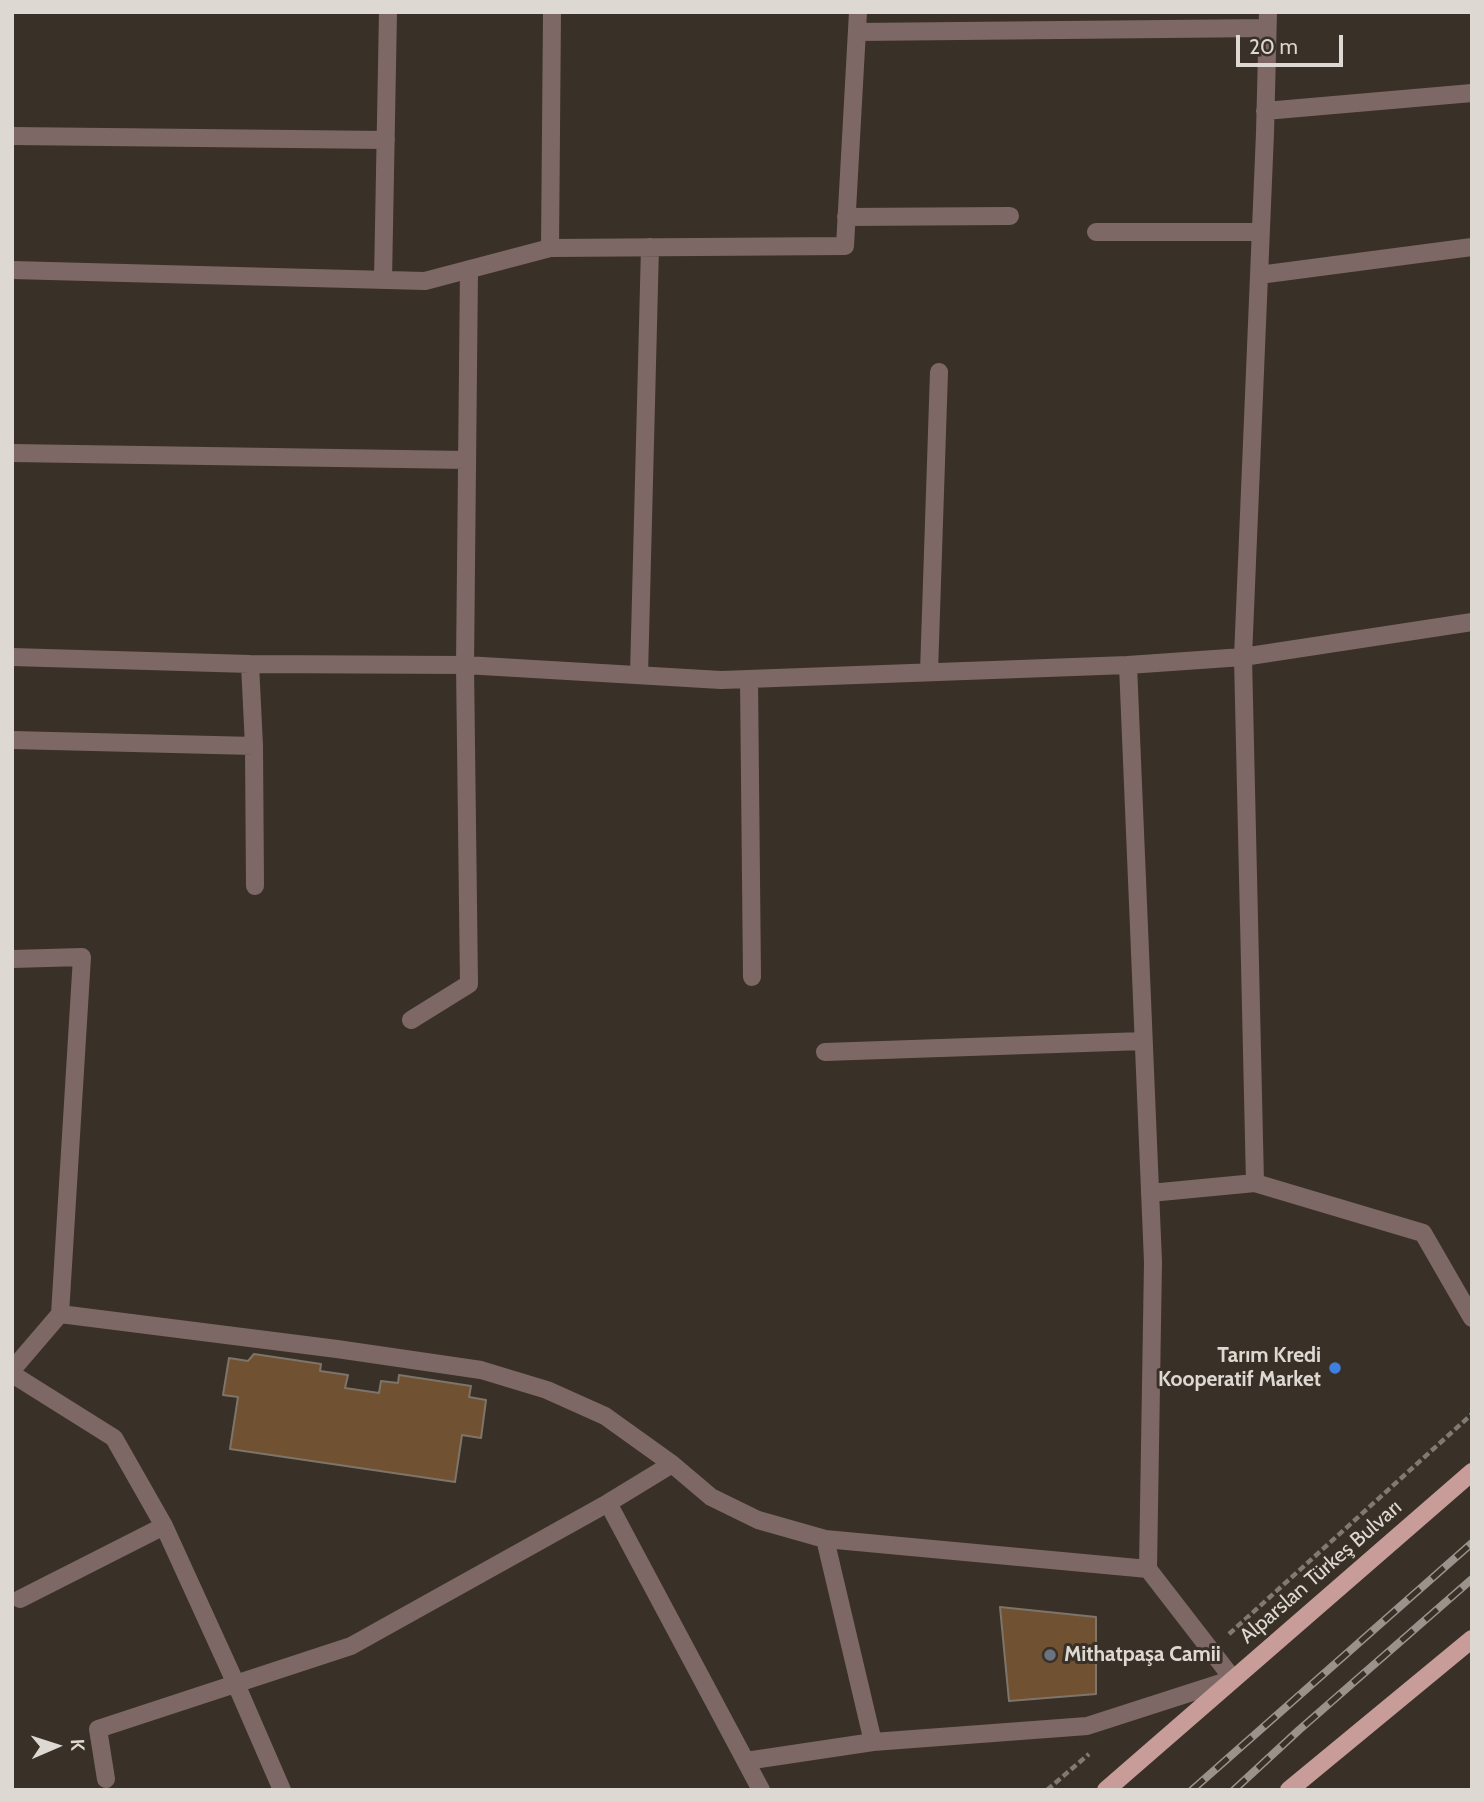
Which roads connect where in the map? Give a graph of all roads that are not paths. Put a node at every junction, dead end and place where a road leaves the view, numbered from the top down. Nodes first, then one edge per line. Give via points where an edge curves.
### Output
1 (388, 12) edge
2 (552, 12) edge
3 (858, 12) edge
4 (1268, 20) edge
5 (857, 32) junction
6 (1472, 93) edge
7 (1265, 111) junction
8 (12, 136) edge
9 (386, 140) junction
10 (1010, 216) dead end
11 (846, 217) junction
12 (1096, 232) dead end
13 (1261, 232) junction
14 (650, 247) junction
15 (1472, 247) edge
16 (550, 248) junction
17 (12, 270) edge
18 (468, 270) junction
19 (1259, 275) junction
20 (383, 280) junction
21 (939, 372) dead end
22 (12, 453) edge
23 (467, 460) junction
24 (1472, 622) edge
25 (12, 657) edge
26 (1243, 657) junction
27 (250, 664) junction
28 (465, 665) junction
29 (1128, 665) junction
30 (929, 673) junction
31 (639, 675) junction
32 (749, 679) junction
33 (12, 740) edge
34 (254, 746) junction
35 (255, 886) dead end
36 (12, 959) edge
37 (752, 977) dead end
38 (411, 1020) dead end
39 (1143, 1041) junction
40 (825, 1052) dead end
41 (1255, 1183) junction
42 (1150, 1192) junction
43 (61, 1314) junction
44 (1472, 1318) edge
45 (12, 1372) edge
46 (672, 1464) junction
47 (1472, 1472) edge
48 (608, 1503) junction
49 (164, 1526) junction
50 (825, 1539) junction
51 (1148, 1569) junction
52 (20, 1599) dead end
53 (1472, 1639) edge
54 (1233, 1679) junction
55 (236, 1684) junction
56 (873, 1742) junction
57 (746, 1761) junction
58 (106, 1779) dead end
59 (282, 1790) edge
60 (761, 1790) edge
61 (1106, 1790) edge
62 (1289, 1790) edge

1 - 9 street
2 - 16 street
3 - 5 street
4 - 5 street
4 - 7 street
5 - 11 street
6 - 7 street
7 - 13 street
8 - 9 street
9 - 20 street
10 - 11 street
11 - 14 street via 845,246
12 - 13 street
13 - 19 street
14 - 16 street
14 - 31 street
15 - 19 street
16 - 18 street
17 - 20 street
18 - 20 street via 425,281
18 - 23 street
19 - 26 street
21 - 30 street
22 - 23 street
23 - 28 street
24 - 26 street
25 - 27 street
26 - 29 street
26 - 41 street
27 - 28 street
27 - 34 street
28 - 31 street
28 - 38 street via 469,984
29 - 30 street
29 - 39 street
30 - 32 street
31 - 32 street
32 - 37 street
33 - 34 street
34 - 35 street
36 - 43 street via 82,957
39 - 40 street
39 - 42 street
41 - 42 street
41 - 44 street via 1423,1233
42 - 51 street
43 - 45 street
43 - 46 street via 481,1370 547,1390 605,1416
45 - 49 street via 114,1438
46 - 48 street
46 - 50 street via 711,1497 758,1520
47 - 54 main road, Alparslan Türkeş Bulvarı
48 - 55 street via 351,1646
48 - 57 street
49 - 52 street
49 - 55 street
50 - 51 street
50 - 56 street
51 - 54 street
53 - 62 main road
54 - 56 street via 1087,1726
54 - 61 main road, Alparslan Türkeş Bulvarı
55 - 58 street via 98,1729
55 - 59 street
56 - 57 street
57 - 60 street

